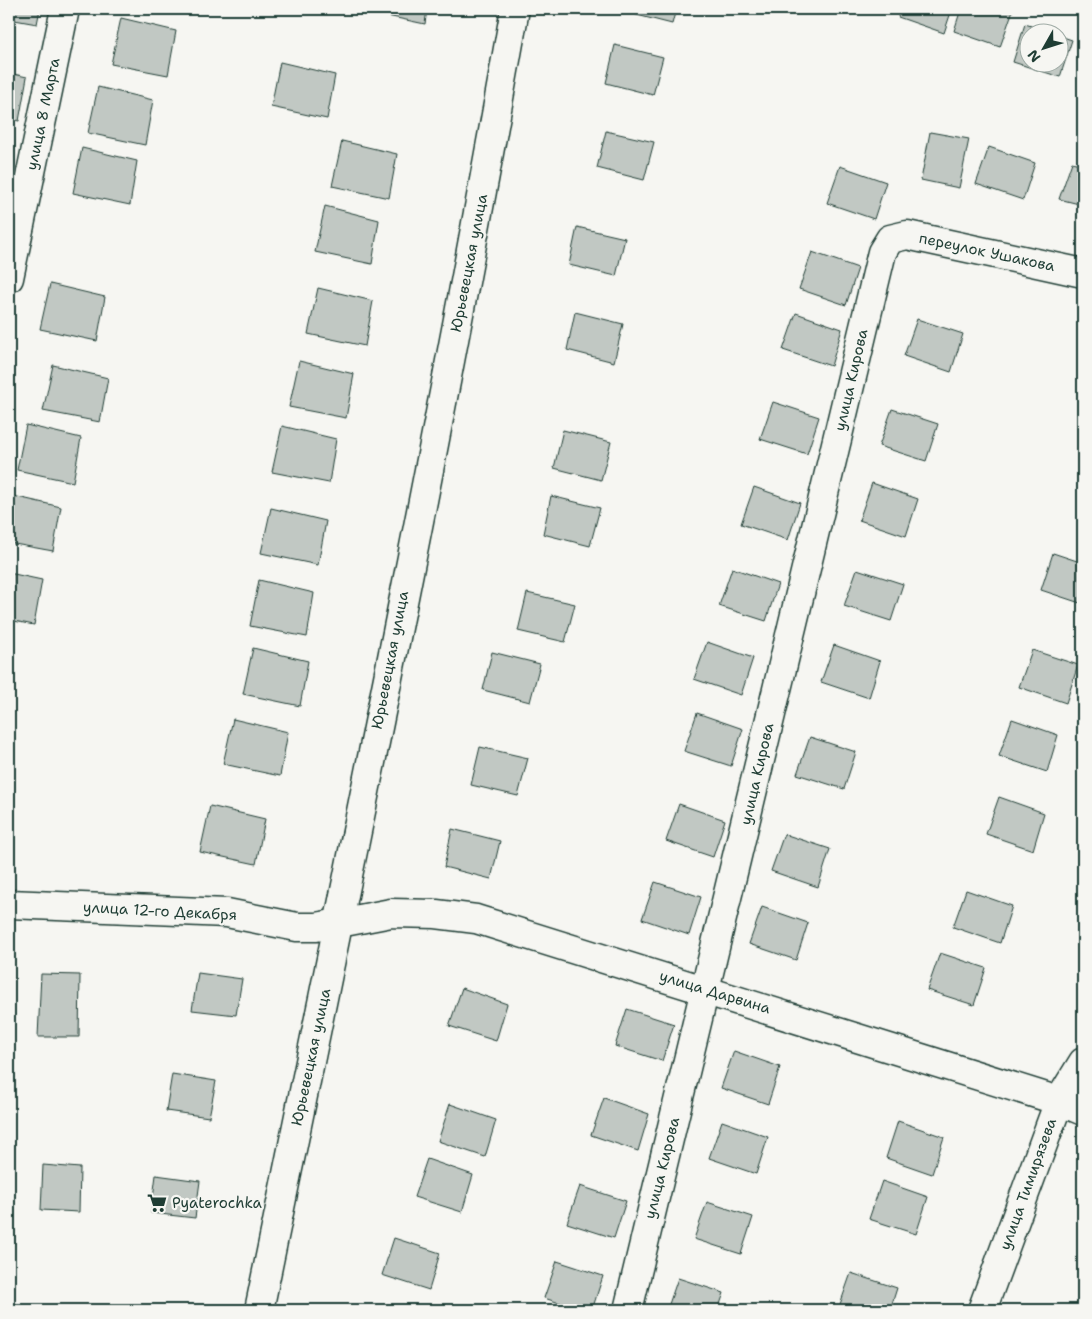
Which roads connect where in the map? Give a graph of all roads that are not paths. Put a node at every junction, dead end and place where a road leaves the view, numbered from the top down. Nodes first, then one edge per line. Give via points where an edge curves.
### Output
1 (65, 9) edge
2 (515, 9) edge
3 (890, 239) joint
4 (1083, 272) edge
5 (9, 278) edge
6 (9, 904) edge
7 (339, 922) junction
8 (705, 989) junction
9 (1083, 1062) edge
10 (1071, 1106) edge
11 (259, 1310) edge
12 (628, 1310) edge
13 (982, 1310) edge

1 - 5 street, улица 8 Марта
2 - 7 street, Юрьевецкая улица via 468,276
3 - 4 street, переулок Ушакова via 907,234
3 - 8 street, улица Кирова via 882,252
6 - 7 street, улица 12-го Декабря via 226,913 297,927
7 - 8 street, улица Дарвина via 391,913 476,919
7 - 11 street, Юрьевецкая улица
8 - 10 street, улица Дарвина
8 - 12 street, улица Кирова
9 - 10 street, улица Тимирязева
10 - 13 street, улица Тимирязева

